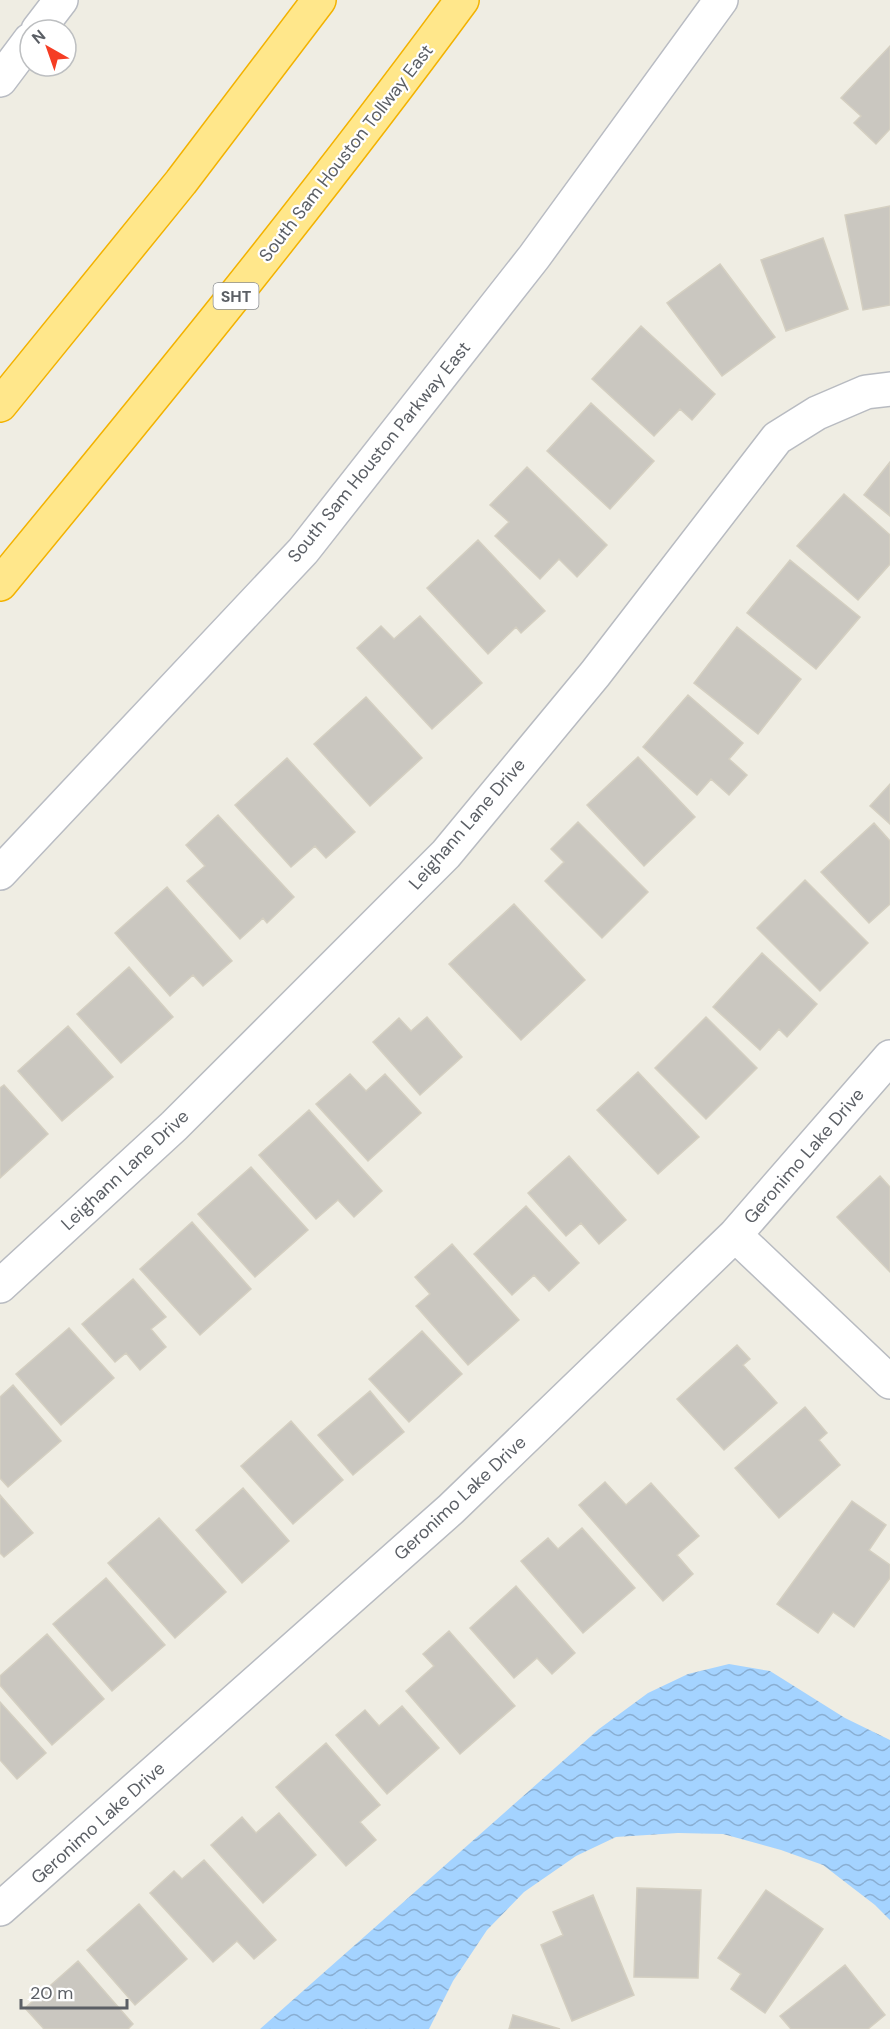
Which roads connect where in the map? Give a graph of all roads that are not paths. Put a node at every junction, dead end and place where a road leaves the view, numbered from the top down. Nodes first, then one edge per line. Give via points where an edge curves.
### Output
1 (61, 0) edge
2 (319, 0) edge
3 (462, 0) edge
4 (721, 0) edge
5 (47, 18) edge
6 (18, 56) edge
7 (0, 80) edge
8 (890, 389) edge
9 (0, 405) edge
10 (0, 584) edge
11 (0, 873) edge
12 (890, 1057) edge
13 (735, 1235) junction
14 (0, 1286) edge
15 (890, 1382) edge
16 (0, 1910) edge

1 - 5 street
2 - 9 highway via 181,182
3 - 10 highway, South Sam Houston Tollway East / SHT via 386,104 185,360
4 - 11 street, South Sam Houston Parkway East via 534,257 303,551
6 - 7 street
8 - 14 street, Leighann Lane Drive via 866,392 817,413 777,438 595,674 446,854 174,1126
12 - 13 street, Geronimo Lake Drive
13 - 15 street
13 - 16 street, Geronimo Lake Drive via 451,1509

